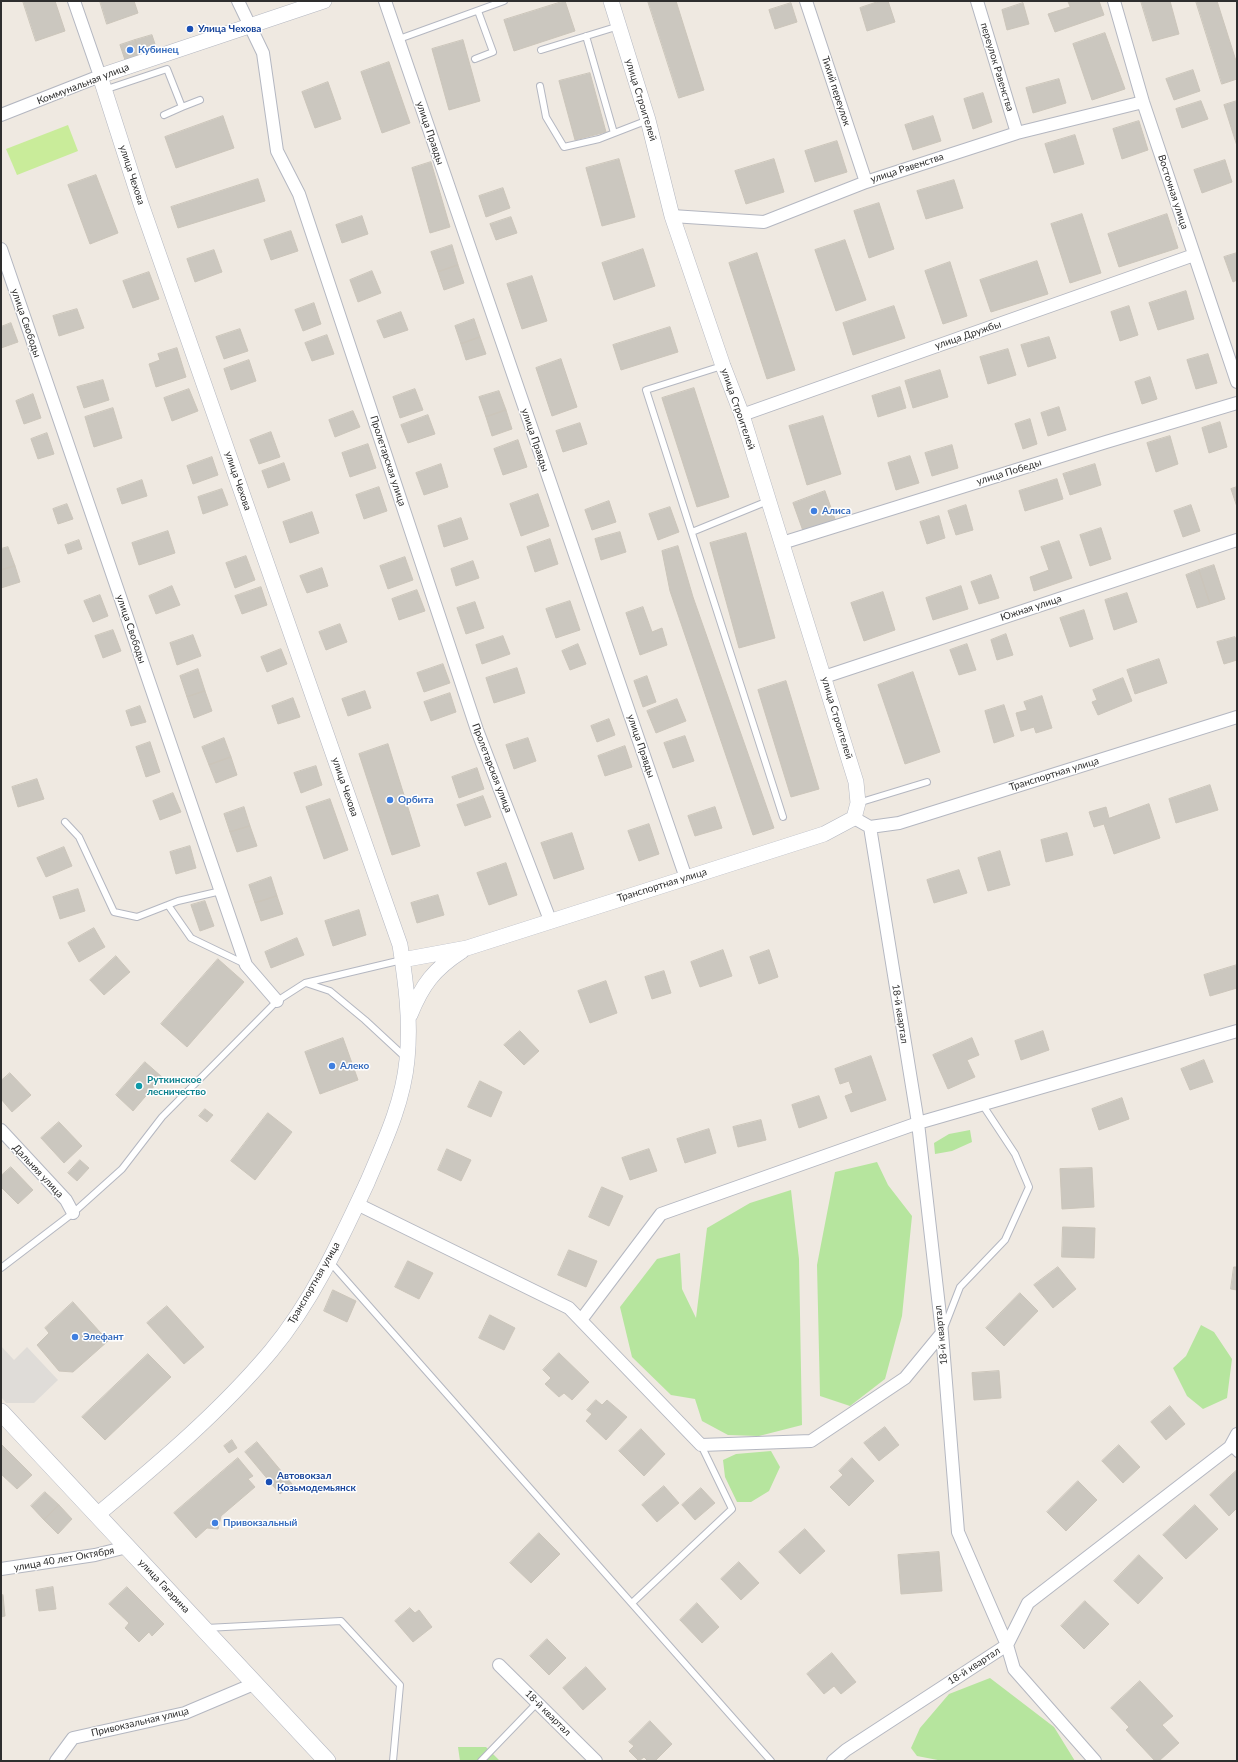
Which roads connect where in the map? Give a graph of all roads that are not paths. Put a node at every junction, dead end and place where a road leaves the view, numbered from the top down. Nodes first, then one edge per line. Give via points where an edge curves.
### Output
1 (74, 1) edge
2 (238, 1) edge
3 (324, 1) edge
4 (385, 1) edge
5 (504, 1) edge
6 (611, 1) edge
7 (806, 1) edge
8 (977, 1) edge
9 (1114, 1) edge
10 (478, 11) junction
11 (619, 26) junction
12 (249, 27) junction
13 (586, 36) junction
14 (399, 39) junction
15 (541, 50) dead end
16 (475, 59) dead end
17 (102, 83) junction
18 (540, 86) dead end
19 (200, 100) dead end
20 (1143, 102) junction
21 (182, 107) junction
22 (1, 115) edge
23 (164, 115) dead end
24 (648, 120) junction
25 (614, 133) junction
26 (1017, 133) junction
27 (866, 182) junction
28 (672, 216) junction
29 (1, 249) edge
30 (1194, 255) junction
31 (723, 366) junction
32 (1237, 382) edge
33 (1237, 403) edge
34 (742, 415) junction
35 (769, 501) junction
36 (692, 532) junction
37 (1237, 540) edge
38 (782, 543) junction
39 (824, 677) junction
40 (1237, 717) edge
41 (927, 782) dead end
42 (858, 803) junction
43 (783, 816) dead end
44 (854, 818) junction
45 (65, 822) dead end
46 (870, 828) junction
47 (686, 878) junction
48 (221, 891) junction
49 (168, 905) junction
50 (550, 920) junction
51 (467, 948) junction
52 (402, 960) junction
53 (246, 965) junction
54 (305, 983) junction
55 (277, 1001) junction
56 (409, 1016) junction
57 (1237, 1031) edge
58 (407, 1060) junction
59 (982, 1104) junction
60 (918, 1123) junction
61 (1, 1130) edge
62 (357, 1204) junction
63 (73, 1213) junction
64 (330, 1261) junction
65 (1, 1268) edge
66 (581, 1320) junction
67 (942, 1333) junction
68 (1, 1412) edge
69 (1237, 1434) edge
70 (701, 1445) junction
71 (1234, 1451) edge
72 (97, 1516) junction
73 (127, 1547) junction
74 (1, 1569) edge
75 (632, 1602) junction
76 (202, 1628) junction
77 (1007, 1645) junction
78 (499, 1664) dead end
79 (256, 1683) junction
80 (538, 1703) junction
81 (56, 1761) edge
82 (327, 1761) edge
83 (393, 1761) edge
84 (481, 1761) edge
85 (596, 1761) edge
86 (771, 1761) edge
87 (833, 1761) edge
88 (1095, 1761) edge

1 - 17 street, улица Чехова
2 - 12 street, Пролетарская улица
3 - 12 street, Коммунальная улица
4 - 14 street, улица Правды
5 - 10 lane
6 - 11 street, улица Строителей
7 - 27 street, Тихий переулок
8 - 26 street, переулок Равенства
9 - 20 street, Восточная улица
10 - 14 lane
10 - 16 lane via 493,52
11 - 13 lane
11 - 24 street, улица Строителей
12 - 17 street, Коммунальная улица via 194,44
12 - 50 street, Пролетарская улица via 263,53 277,151 299,194 477,730
13 - 15 lane
13 - 25 lane
14 - 47 street, улица Правды
17 - 21 lane via 167,69
17 - 22 street, Коммунальная улица
17 - 52 street, улица Чехова via 141,204 400,945
18 - 25 lane via 546,117 564,147 599,140
19 - 21 lane
20 - 26 street, улица Равенства
20 - 30 street, Восточная улица
21 - 23 lane
24 - 25 lane
24 - 28 street, улица Строителей
26 - 27 street, улица Равенства
27 - 28 street, улица Равенства via 764,222
28 - 31 street, улица Строителей
29 - 48 street, улица Свободы
30 - 32 street, Восточная улица
30 - 34 street, улица Дружбы
31 - 34 street, улица Строителей
31 - 36 lane via 646,390
33 - 38 street, улица Победы
34 - 35 street, улица Строителей
35 - 36 lane
35 - 38 street, улица Строителей
36 - 43 lane
37 - 39 street, Южная улица
38 - 39 street, улица Строителей
39 - 42 street, улица Строителей via 856,782
40 - 46 street, Транспортная улица via 899,823
41 - 42 lane
42 - 44 street, улица Строителей
44 - 46 street
44 - 47 street, Транспортная улица via 824,834
45 - 49 lane via 79,837 114,912 137,917
46 - 60 street, 18-й квартал
47 - 50 street, Транспортная улица
48 - 49 lane
48 - 53 street, улица Свободы
49 - 53 lane via 191,938
50 - 51 street, Транспортная улица
51 - 52 street
51 - 56 street via 446,961 430,976 418,994
52 - 54 lane
52 - 56 street, Транспортная улица
53 - 55 street, улица Свободы
54 - 55 lane
54 - 58 lane via 330,991
55 - 63 lane via 162,1117 122,1169
56 - 58 street, Транспортная улица
57 - 59 street
58 - 62 street, Транспортная улица via 398,1107
59 - 60 street
59 - 67 lane via 1015,1154 1029,1187 1005,1240 960,1287
60 - 66 street via 661,1214
60 - 67 street, 18-й квартал
61 - 63 street, Дальняя улица via 66,1200
62 - 64 street, Транспортная улица
62 - 66 street via 569,1308
63 - 65 lane
64 - 72 street, Транспортная улица via 295,1319 271,1351 205,1420
64 - 75 lane
66 - 70 street
67 - 70 street via 905,1378 811,1441
67 - 77 street, 18-й квартал via 958,1532
68 - 72 main road, улица Гагарина
69 - 71 street
70 - 75 lane via 732,1509
71 - 77 street via 1028,1604
72 - 73 main road, улица Гагарина
73 - 74 street, улица 40 лет Октября via 95,1555
73 - 76 main road, улица Гагарина
75 - 86 lane
76 - 79 main road, улица Гагарина
76 - 83 lane via 341,1621 400,1685
77 - 87 street, 18-й квартал
77 - 88 street via 1014,1669
78 - 80 street, 18-й квартал
79 - 81 street, Привокзальная улица via 185,1713 73,1738
79 - 82 main road, улица Гагарина
80 - 84 lane
80 - 85 street, 18-й квартал

